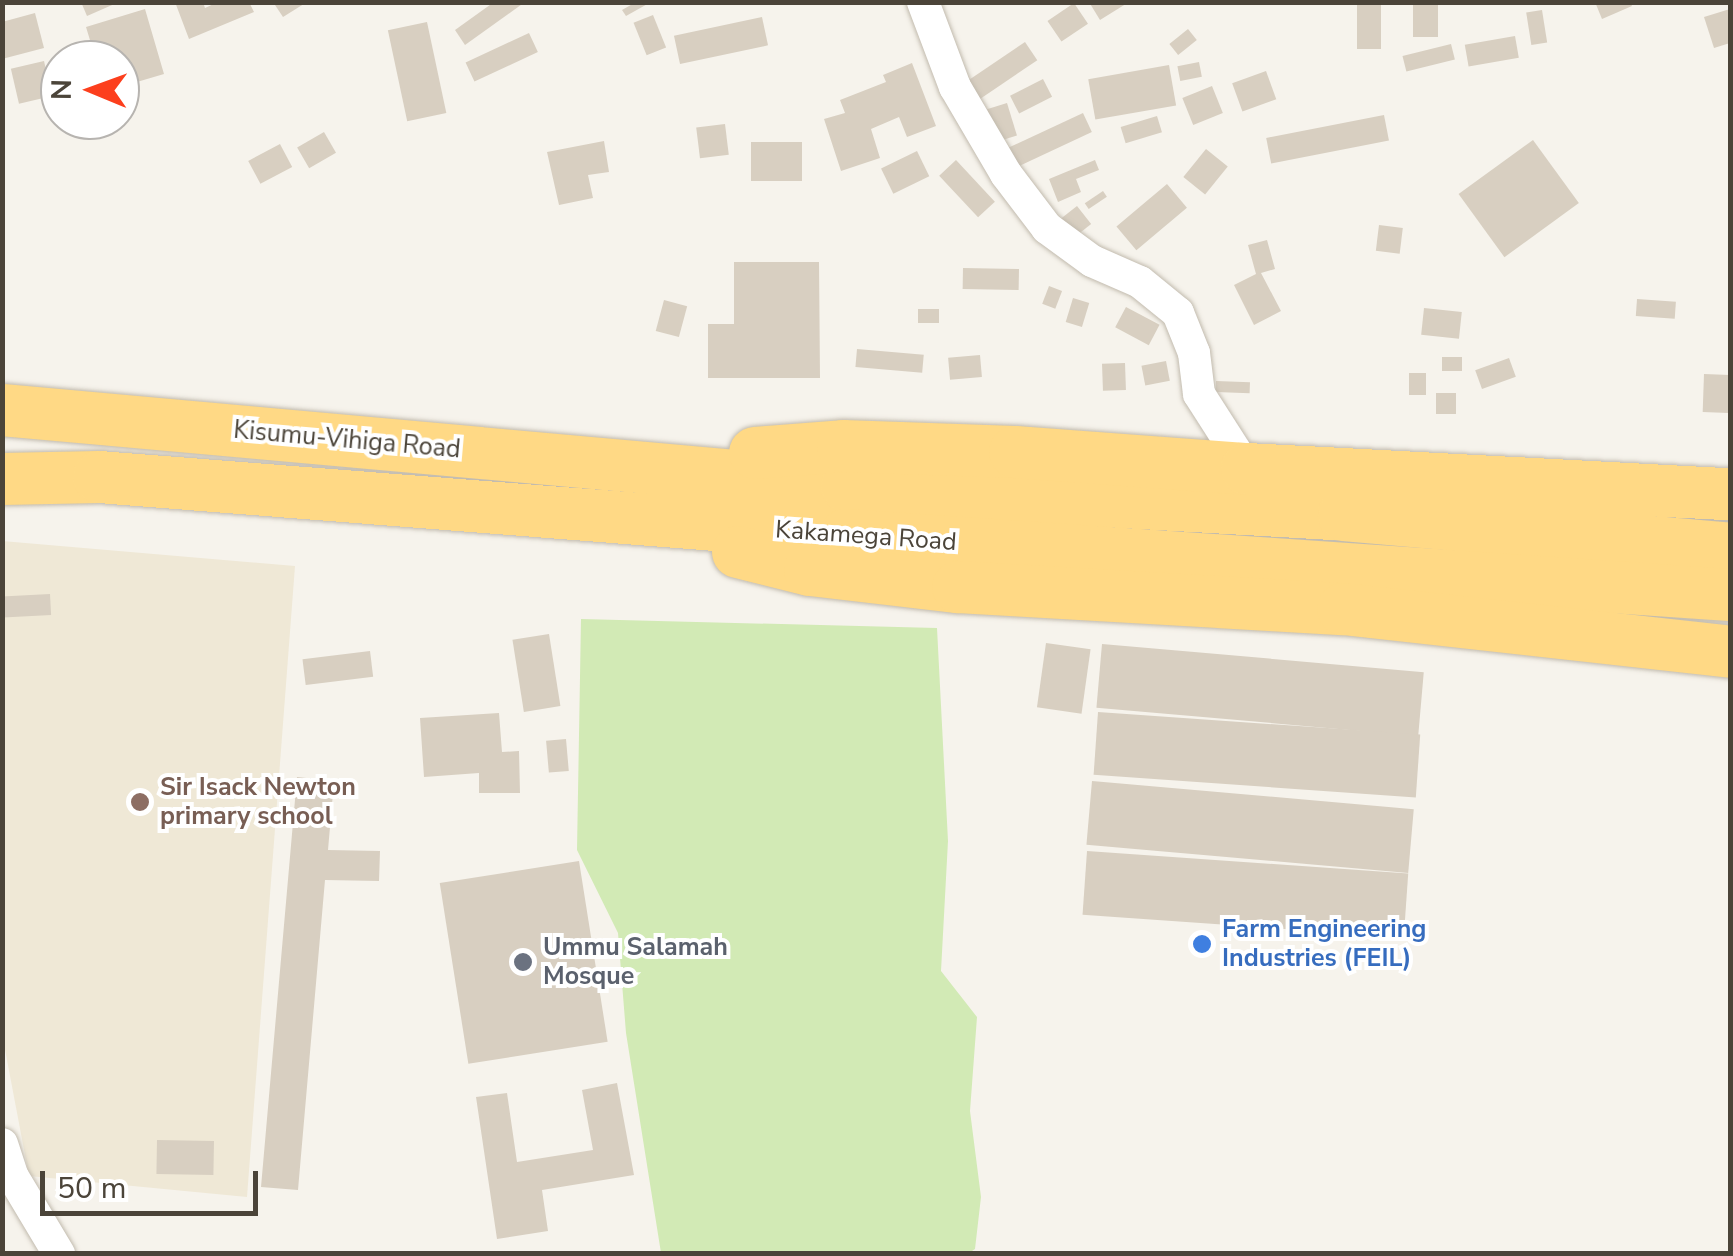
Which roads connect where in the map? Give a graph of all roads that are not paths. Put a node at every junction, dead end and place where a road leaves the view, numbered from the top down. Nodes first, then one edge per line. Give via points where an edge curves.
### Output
1 (923, 2) edge
2 (2, 410) edge
3 (1247, 470) junction
4 (691, 471) junction
5 (2, 479) edge
6 (1730, 494) edge
7 (698, 524) junction
8 (1730, 550) edge
9 (1730, 595) edge
10 (1730, 652) edge
11 (2, 1144) edge
12 (59, 1254) edge

1 - 3 street via 955,87 1006,174 1048,228 1178,312 1194,353 1198,394
2 - 4 highway, Kisumu-Vihiga Road
3 - 4 highway via 842,446 764,450
3 - 6 highway
4 - 8 highway, Kisumu-Vihiga Road via 1344,515
5 - 7 highway, Kakamega Road via 99,476
7 - 9 highway, Kakamega Road
7 - 10 highway via 742,554 810,570 958,587 1343,609
11 - 12 street via 12,1177

